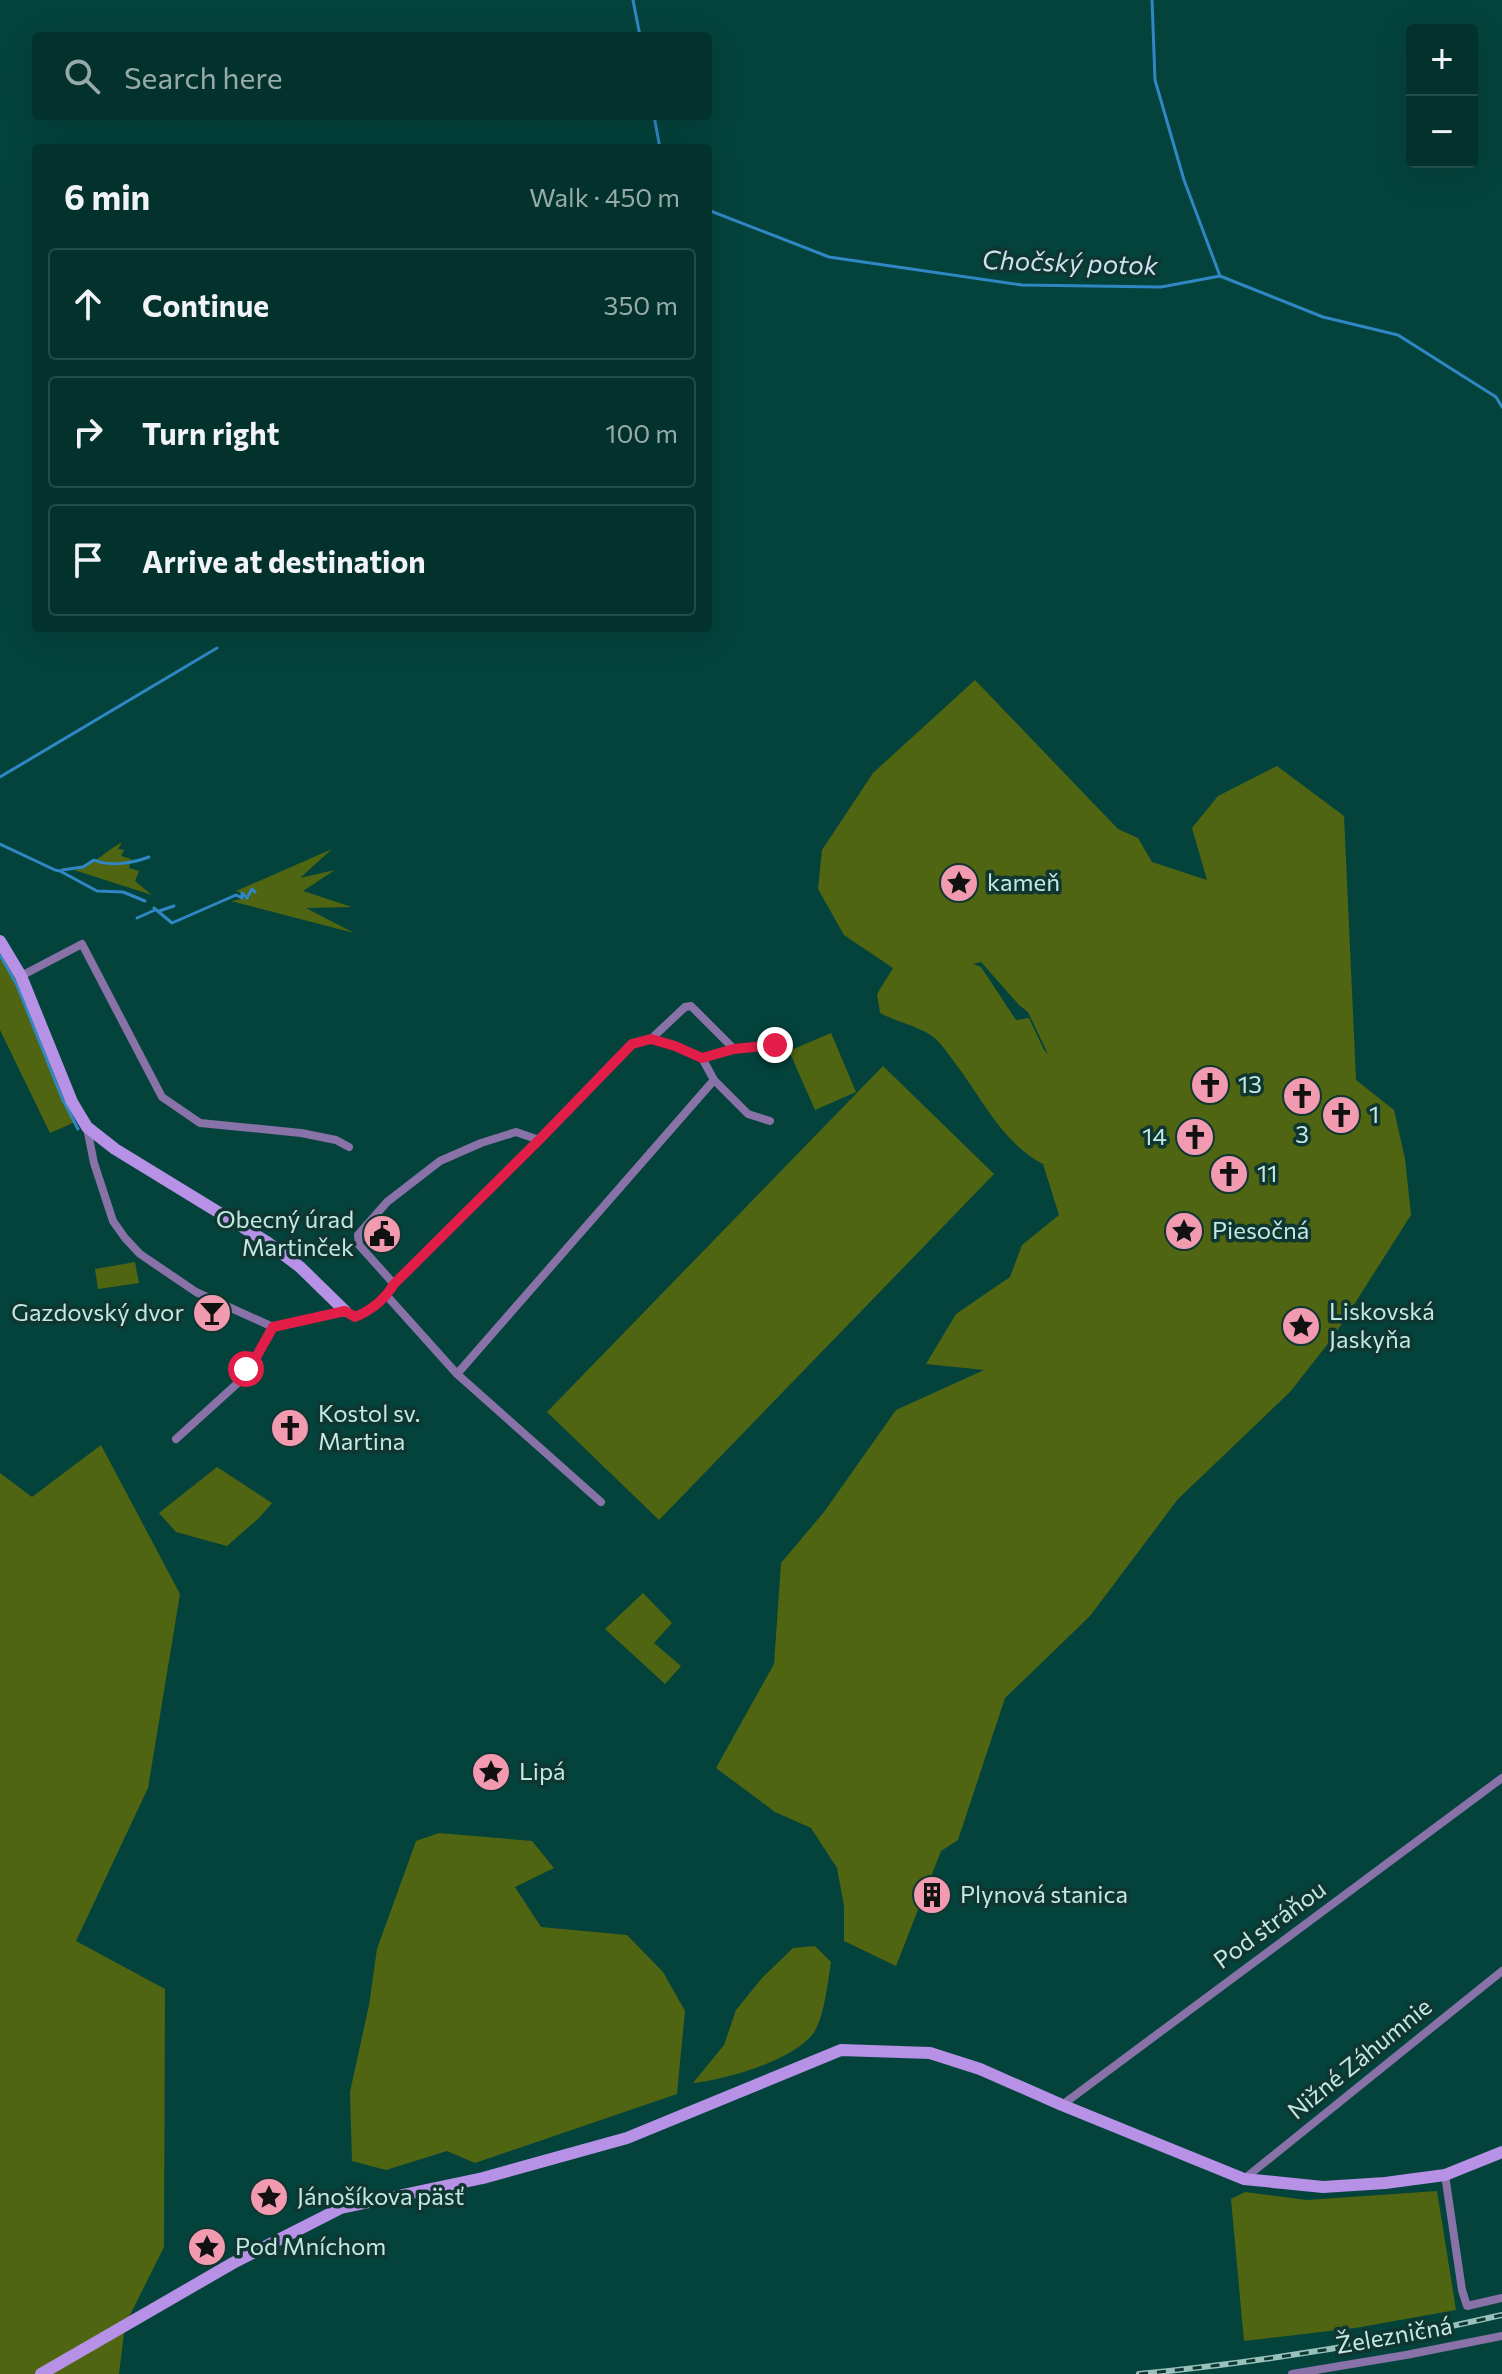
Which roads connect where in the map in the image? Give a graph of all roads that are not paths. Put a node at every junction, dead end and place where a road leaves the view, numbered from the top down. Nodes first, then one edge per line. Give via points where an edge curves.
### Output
1 (0, 941) edge
2 (21, 976) junction
3 (651, 1039) junction
4 (775, 1045) dead end
5 (734, 1049) junction
6 (702, 1058) junction
7 (714, 1080) junction
8 (770, 1121) dead end
9 (87, 1127) junction
10 (539, 1140) junction
11 (349, 1147) dead end
12 (394, 1284) junction
13 (387, 1296) junction
14 (345, 1311) junction
15 (273, 1327) junction
16 (457, 1374) junction
17 (176, 1439) dead end
18 (601, 1502) dead end
19 (1502, 1778) edge
20 (1502, 1971) edge
21 (1062, 2105) junction
22 (1502, 2152) edge
23 (1445, 2175) junction
24 (1244, 2179) junction
25 (1502, 2298) edge
26 (1502, 2336) edge
27 (41, 2374) edge
28 (1292, 2374) edge

1 - 2 street
2 - 9 street
2 - 11 street via 82,944 162,1097 200,1123 301,1133
3 - 5 street via 691,1006
3 - 6 street
3 - 10 street via 632,1044
4 - 5 street
5 - 6 street
6 - 7 street
7 - 8 street via 748,1114
7 - 16 street
9 - 14 street via 267,1242
9 - 15 street via 113,1221 125,1238 196,1292
10 - 12 street
10 - 12 street via 516,1132 481,1143 440,1161 387,1202 358,1235 359,1245
12 - 13 street
13 - 14 street via 355,1317
13 - 16 street
14 - 15 street
15 - 17 street via 240,1381
16 - 18 street
19 - 21 street, Pod stráňou
20 - 24 street, Nižné Záhumnie
21 - 24 street
21 - 27 street via 930,2053 841,2050 627,2138 483,2178 341,2208 233,2263
22 - 23 street
23 - 24 street via 1323,2187
23 - 25 street via 1467,2306
26 - 28 street, Železničná

